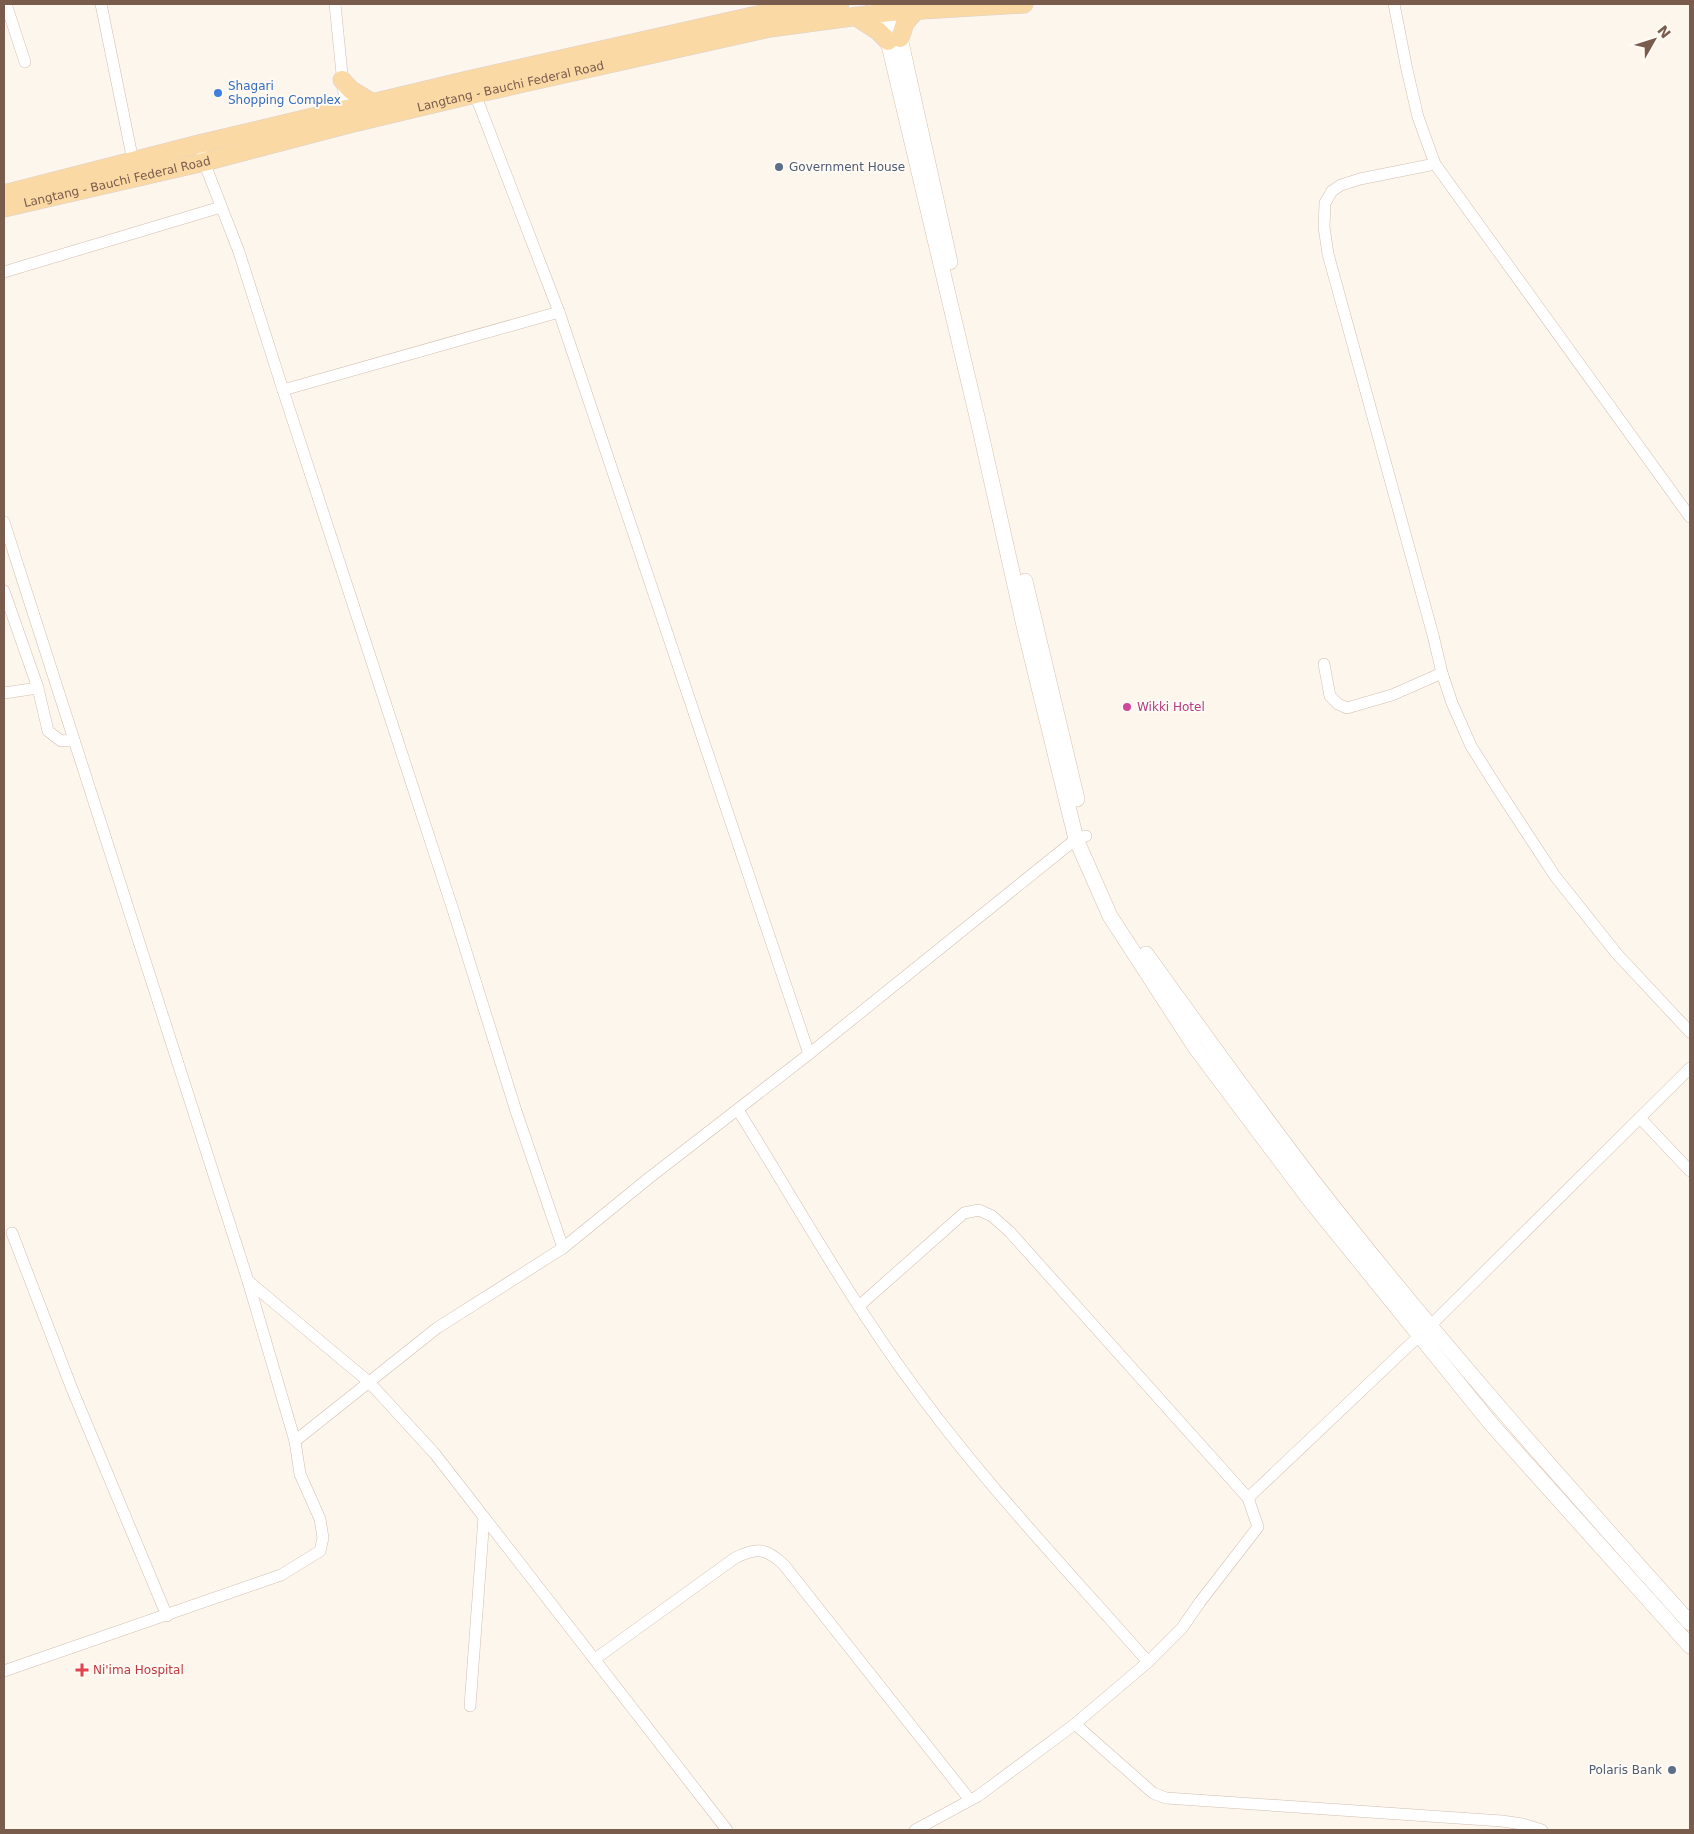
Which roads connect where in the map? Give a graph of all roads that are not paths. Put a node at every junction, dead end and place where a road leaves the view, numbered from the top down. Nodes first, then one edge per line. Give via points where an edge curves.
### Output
1 (6, 4) edge
2 (101, 4) edge
3 (334, 4) edge
4 (840, 4) edge
5 (1024, 4) edge
6 (1394, 4) edge
7 (887, 7) edge
8 (916, 10) junction
9 (766, 15) edge
10 (855, 16) junction
11 (894, 39) junction
12 (25, 62) dead end
13 (342, 80) junction
14 (475, 94) junction
15 (371, 102) junction
16 (347, 116) junction
17 (199, 144) junction
18 (133, 161) junction
19 (204, 162) junction
20 (1435, 164) junction
21 (4, 194) edge
22 (221, 207) junction
23 (4, 208) edge
24 (4, 272) edge
25 (559, 312) junction
26 (282, 390) junction
27 (1690, 517) edge
28 (4, 522) edge
29 (9, 554) edge
30 (4, 591) edge
31 (1324, 664) dead end
32 (1442, 673) junction
33 (38, 688) junction
34 (4, 693) edge
35 (74, 740) junction
36 (1081, 838) junction
37 (1690, 1032) edge
38 (809, 1054) junction
39 (1690, 1068) edge
40 (738, 1110) junction
41 (1640, 1118) junction
42 (1690, 1171) edge
43 (12, 1232) dead end
44 (563, 1248) junction
45 (248, 1281) junction
46 (859, 1306) junction
47 (1424, 1331) junction
48 (369, 1382) junction
49 (295, 1442) junction
50 (1248, 1498) junction
51 (484, 1517) junction
52 (167, 1616) junction
53 (1690, 1623) edge
54 (1689, 1640) edge
55 (595, 1659) junction
56 (1148, 1662) junction
57 (4, 1672) edge
58 (470, 1706) dead end
59 (1075, 1724) junction
60 (970, 1800) junction
61 (727, 1830) edge
62 (916, 1830) edge
63 (1542, 1830) edge

1 - 12 street
2 - 18 street
3 - 13 street
4 - 9 main road, Langtang - Bauchi Federal Road
5 - 8 main road, Langtang - Bauchi Federal Road
6 - 20 street via 1418,117
7 - 8 main road, Langtang - Bauchi Federal Road
7 - 10 main road, Langtang - Bauchi Federal Road
7 - 11 street via 884,24
8 - 11 main road
9 - 10 main road, Langtang - Bauchi Federal Road
9 - 14 main road, Langtang - Bauchi Federal Road
9 - 15 main road, Langtang - Bauchi Federal Road
10 - 11 main road
11 - 36 street via 1025,630
13 - 15 main road via 351,90
13 - 16 street
14 - 16 main road, Langtang - Bauchi Federal Road
14 - 25 street
15 - 16 main road, Langtang - Bauchi Federal Road
16 - 17 main road, Langtang - Bauchi Federal Road
16 - 19 main road, Langtang - Bauchi Federal Road
17 - 18 main road, Langtang - Bauchi Federal Road
17 - 19 street
18 - 21 main road, Langtang - Bauchi Federal Road
19 - 22 street
19 - 23 main road, Langtang - Bauchi Federal Road
20 - 27 street
20 - 32 street via 1341,185 1332,191 1325,203 1324,227 1328,254
22 - 24 street
22 - 26 street via 239,252
25 - 26 street
25 - 38 street
26 - 44 street
28 - 29 street
29 - 35 street
30 - 33 street
31 - 32 street via 1330,696 1347,708 1392,695
32 - 37 street via 1471,746 1555,876 1617,954
33 - 34 street
33 - 35 street via 48,731 61,741
35 - 45 street
36 - 38 street
36 - 47 street via 1110,916 1195,1047 1310,1200
38 - 40 street
39 - 41 street
40 - 44 street
40 - 46 street
41 - 42 street
41 - 47 street
43 - 52 street via 72,1389
44 - 48 street via 437,1328
45 - 48 street
45 - 49 street
46 - 50 street via 964,1213 979,1210 992,1216 1010,1232
46 - 56 street via 915,1388 976,1466
47 - 50 street
47 - 53 street via 1505,1416
47 - 54 street via 1492,1425
48 - 49 street
48 - 51 street via 435,1454
49 - 52 street via 300,1474 320,1519 323,1538 320,1551 281,1575
50 - 56 street via 1258,1527 1182,1628
51 - 55 street
51 - 58 street
52 - 57 street
55 - 60 street via 735,1558 750,1551 773,1554
55 - 61 street
56 - 59 street
59 - 60 street
59 - 63 street via 1154,1793 1166,1798 1502,1822
60 - 62 street

